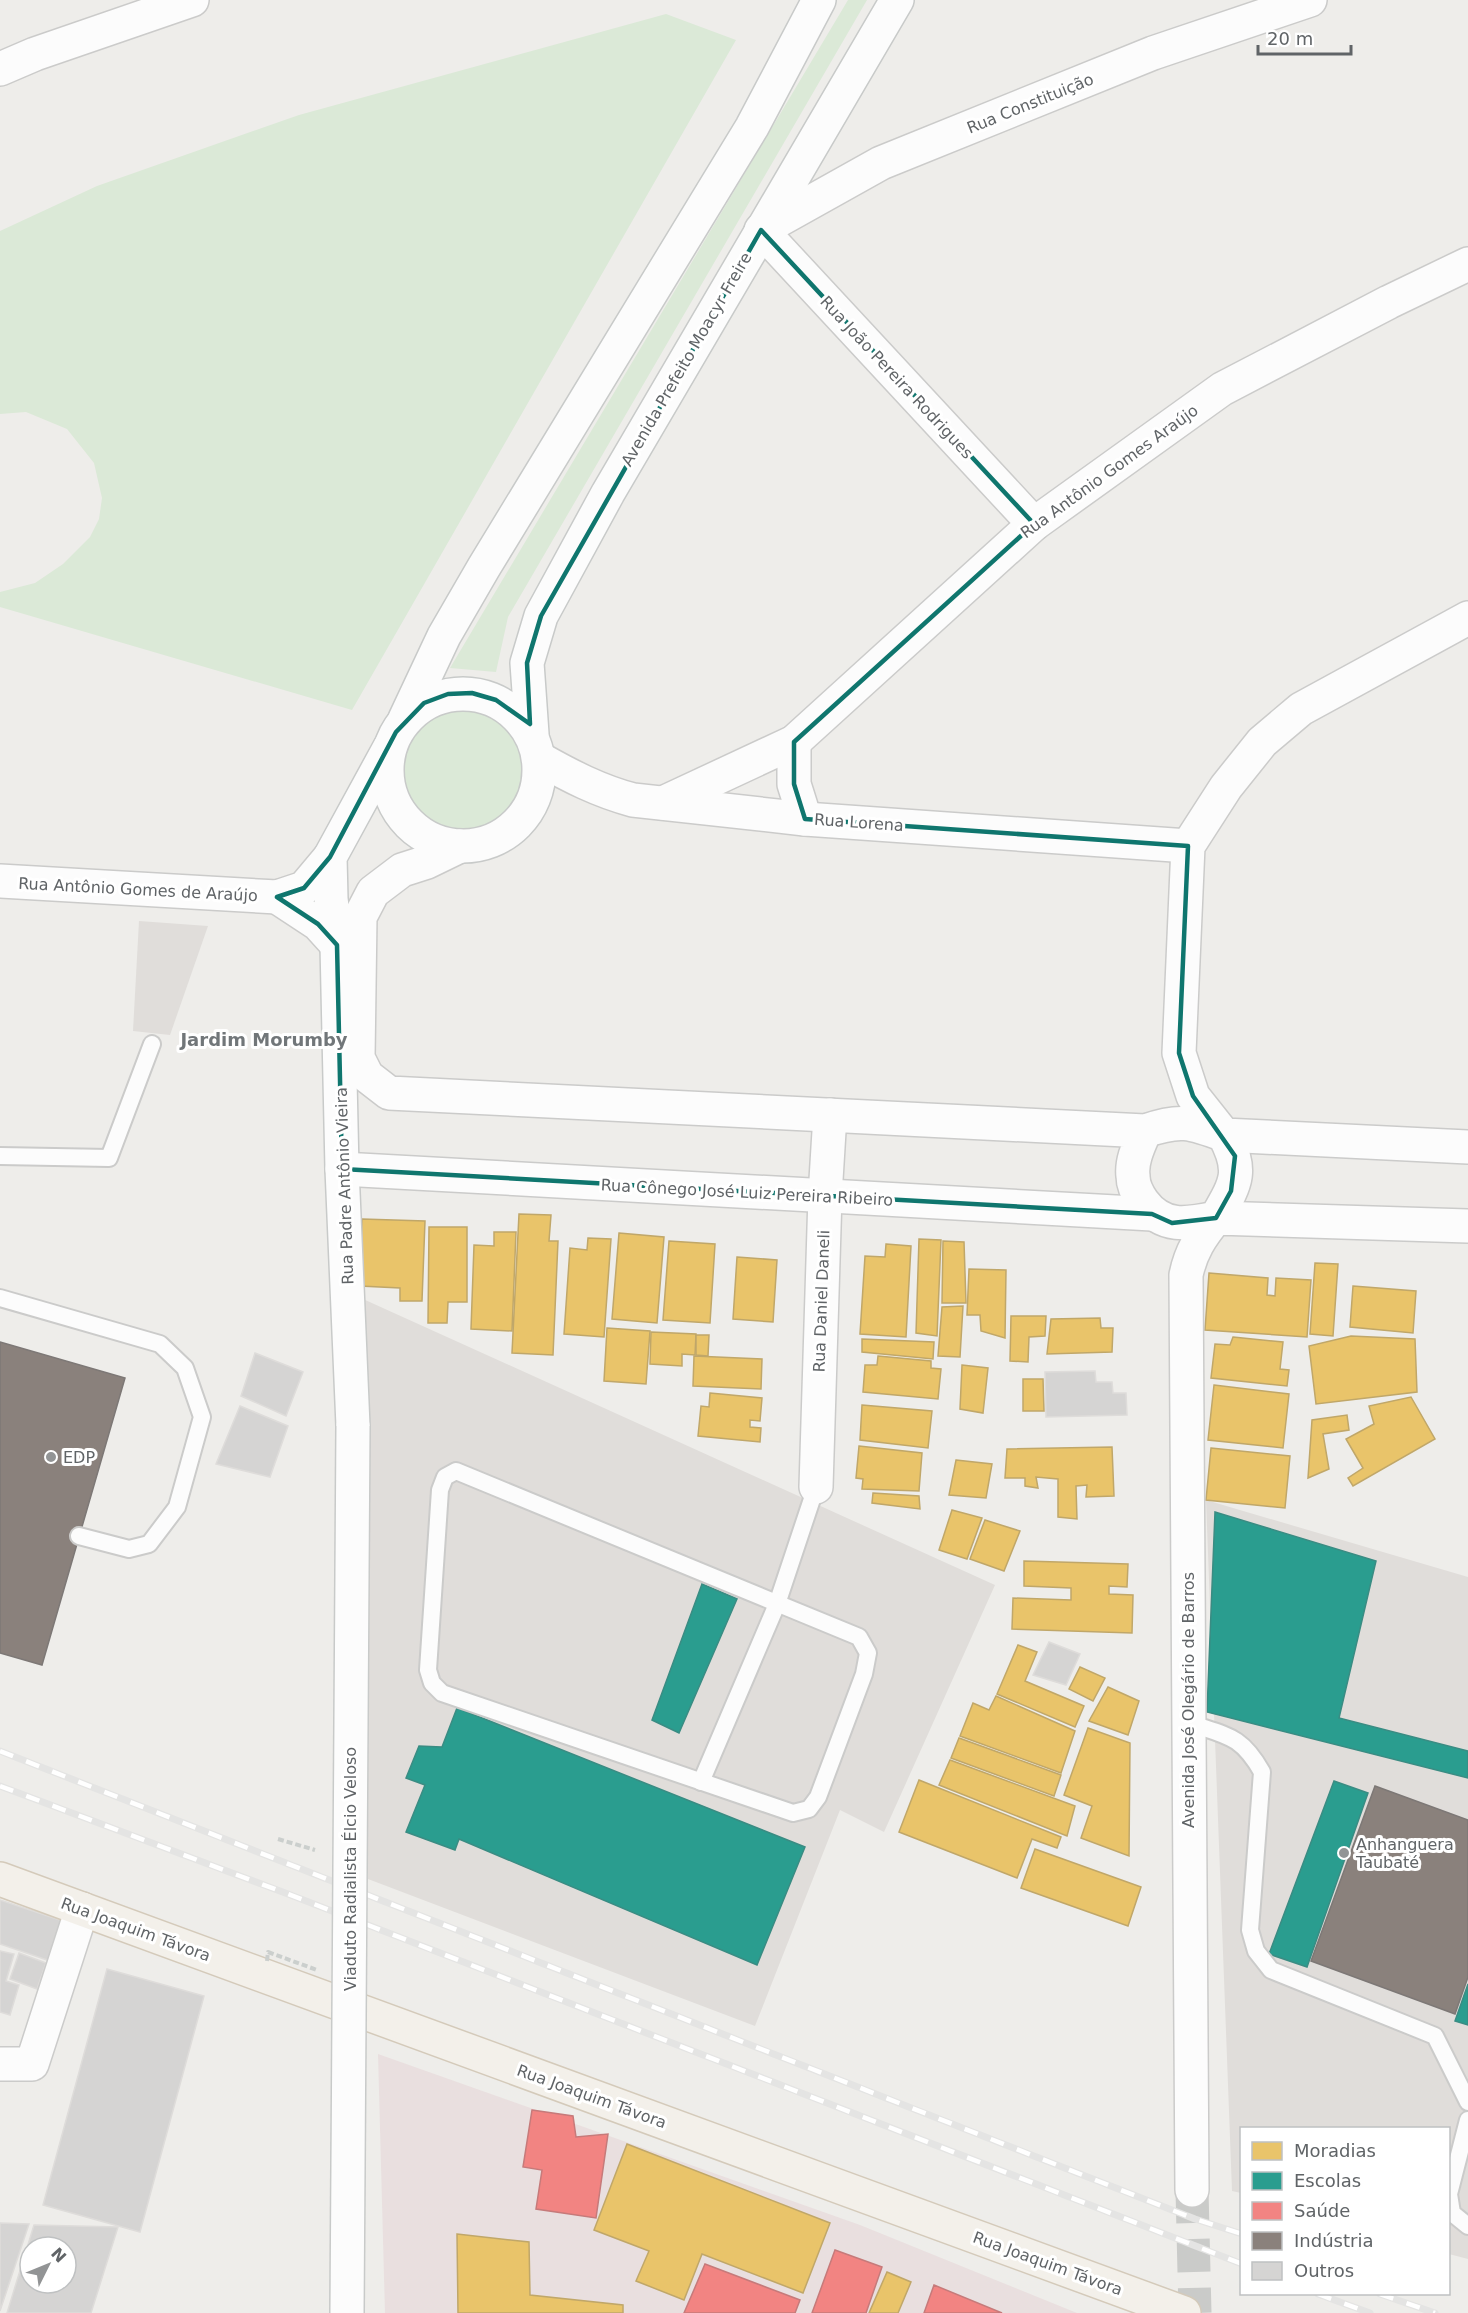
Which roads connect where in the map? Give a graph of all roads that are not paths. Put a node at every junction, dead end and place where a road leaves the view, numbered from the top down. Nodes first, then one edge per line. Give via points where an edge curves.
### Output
1 (192, 0) edge
2 (819, 0) edge
3 (897, 0) edge
4 (1310, 0) edge
5 (0, 69) edge
6 (761, 230) junction
7 (1468, 264) edge
8 (1034, 524) junction
9 (1468, 618) edge
10 (398, 733) junction
11 (794, 742) junction
12 (536, 746) junction
13 (663, 803) junction
14 (805, 819) junction
15 (460, 846) junction
16 (1188, 846) junction
17 (330, 857) junction
18 (0, 880) edge
19 (277, 897) junction
20 (337, 945) junction
21 (152, 1044) dead end
22 (830, 1115) junction
23 (1145, 1131) junction
24 (1224, 1135) junction
25 (1468, 1147) edge
26 (0, 1156) edge
27 (342, 1169) junction
28 (825, 1196) junction
29 (1152, 1214) junction
30 (1216, 1218) junction
31 (1468, 1227) edge
32 (0, 1298) edge
33 (353, 1426) joint
34 (816, 1487) joint
35 (79, 1536) dead end
36 (777, 1604) junction
37 (1189, 1723) junction
38 (701, 1782) junction
39 (0, 1879) edge
40 (82, 1909) junction
41 (0, 2064) edge
42 (1468, 2103) edge
43 (1468, 2120) edge
44 (1192, 2190) tunnel mouth
45 (1450, 2190) edge
46 (1450, 2200) edge
47 (1468, 2226) edge
48 (347, 2313) edge
49 (1184, 2313) edge

1 - 5 street
2 - 10 street, Avenida Prefeito Moacyr Freire via 752,127 444,636
3 - 6 street, Avenida Prefeito Moacyr Freire
4 - 6 street, Rua Constituição via 1153,53 881,163
6 - 8 street, Rua João Pereira Rodrigues
6 - 12 street, Avenida Prefeito Moacyr Freire via 541,616 527,663
7 - 8 street, Rua Antônio Gomes Araújo via 1222,389
8 - 11 street, Rua Antônio Gomes Araújo
9 - 16 street via 1301,709 1262,742 1226,787
10 - 12 street, Avenida Prefeito Moacyr Freire via 424,703 448,694 472,693 496,700 517,715
10 - 15 street, Avenida Prefeito Moacyr Freire via 387,769 390,792 401,813 417,831 438,842
10 - 17 street, Avenida Prefeito Moacyr Freire
11 - 13 street, Rua Antônio Gomes Araújo
11 - 14 street via 794,784
12 - 13 street, Rua Lorena via 578,780 607,793
12 - 15 street, Avenida Prefeito Moacyr Freire via 539,781 533,802 521,821 504,835 483,844
13 - 14 street, Rua Lorena
14 - 16 street, Rua Lorena
15 - 22 street, Avenida Prefeito Moacyr Freire via 402,870 373,892 360,917 358,1058 367,1076 389,1093
16 - 24 street via 1179,1053 1193,1096
17 - 19 street, Rua Antônio Gomes de Araújo via 304,888
17 - 20 street, Avenida Prefeito Moacyr Freire
18 - 19 street, Rua Antônio Gomes de Araújo
19 - 20 street, Rua Antônio Gomes de Araújo via 318,924
20 - 27 street, Rua Padre Antônio Vieira
21 - 26 lane via 110,1158
22 - 23 street
22 - 28 street, Rua Daniel Daneli
23 - 24 street via 1181,1122
23 - 29 street via 1132,1177
24 - 25 street
24 - 30 street via 1235,1156 1236,1172
27 - 28 street, Rua Cônego José Luiz Pereira Ribeiro
27 - 33 street, Rua Padre Antônio Vieira
28 - 29 street, Rua Cônego José Luiz Pereira Ribeiro
28 - 34 street, Rua Daniel Daneli
29 - 30 street, Rua Cônego José Luiz Pereira Ribeiro via 1172,1223
30 - 31 street, Rua Cônego José Luiz Pereira Ribeiro
30 - 37 street, Avenida José Olegário de Barros via 1198,1239 1186,1275
32 - 35 lane via 160,1344 185,1368 202,1417 177,1507 149,1544 129,1550
33 - 48 street, Viaduto Radialista Élcio Veloso, bridge
34 - 36 lane
36 - 38 lane
36 - 38 lane via 859,1637 868,1653 864,1674 818,1797 809,1809 793,1813
36 - 38 lane via 456,1472 445,1477 440,1490 428,1670 432,1683 442,1693
37 - 42 lane via 1233,1738 1251,1752 1262,1772 1250,1930 1256,1951 1271,1970 1435,2036
37 - 44 street, Avenida José Olegário de Barros
39 - 40 main road, Rua Joaquim Távora
40 - 41 street via 32,2064
40 - 49 main road, Rua Joaquim Távora
43 - 45 lane
46 - 47 lane via 1452,2213

